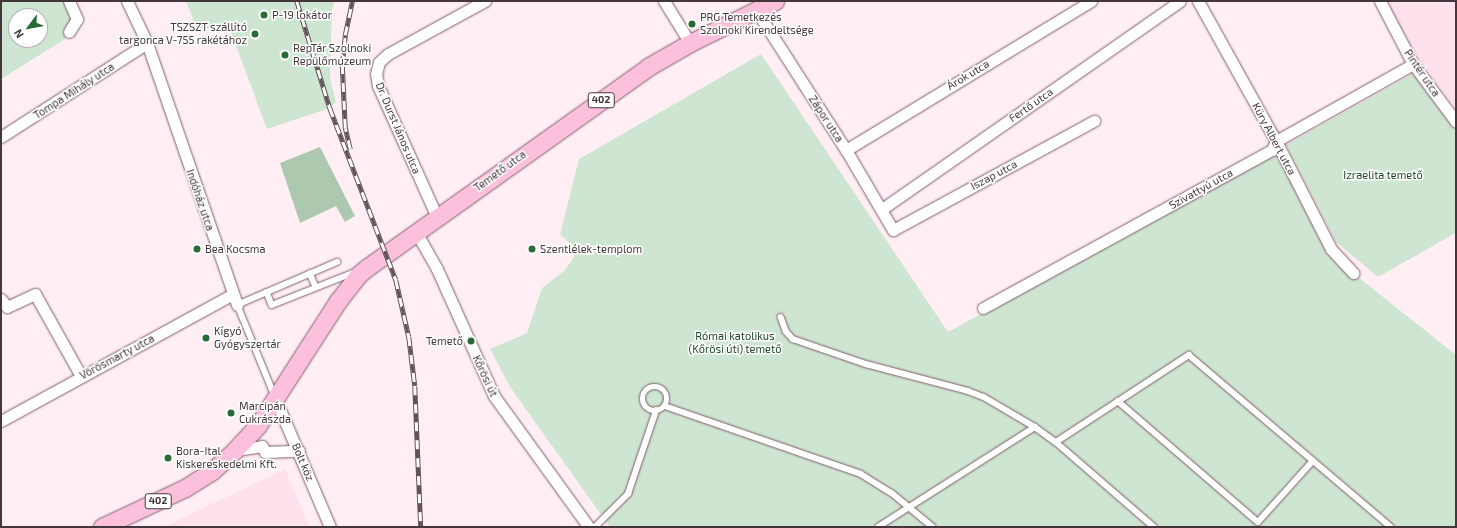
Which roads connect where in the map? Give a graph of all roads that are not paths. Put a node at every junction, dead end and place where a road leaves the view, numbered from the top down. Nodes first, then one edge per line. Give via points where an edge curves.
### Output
1 (69, 1) edge
2 (127, 1) edge
3 (485, 1) edge
4 (664, 1) edge
5 (775, 1) edge
6 (1091, 1) edge
7 (1180, 1) edge
8 (1198, 1) edge
9 (1380, 1) edge
10 (756, 10) junction
11 (69, 32) dead end
12 (147, 43) junction
13 (690, 43) junction
14 (1413, 64) junction
15 (1094, 121) dead end
16 (1456, 122) edge
17 (1, 137) edge
18 (1276, 141) junction
19 (846, 150) junction
20 (882, 209) junction
21 (437, 216) junction
22 (893, 230) joint
23 (416, 232) junction
24 (337, 262) dead end
25 (368, 267) junction
26 (1353, 273) dead end
27 (310, 274) junction
28 (316, 287) junction
29 (267, 292) junction
30 (233, 294) junction
31 (237, 305) junction
32 (3, 306) edge
33 (983, 308) dead end
34 (781, 317) dead end
35 (81, 376) junction
36 (275, 398) junction
37 (1118, 401) junction
38 (665, 406) junction
39 (656, 411) junction
40 (1, 421) edge
41 (1035, 428) junction
42 (1056, 442) junction
43 (235, 450) junction
44 (299, 451) junction
45 (1313, 461) junction
46 (910, 507) junction
47 (102, 527) edge
48 (330, 527) edge
49 (589, 527) edge
50 (595, 527) edge
51 (878, 527) edge
52 (933, 527) edge
53 (1154, 527) edge
54 (1391, 527) edge

1 - 11 street via 77,18
2 - 12 street, Indóház utca
3 - 21 street, Dr. Durst János utca via 388,54 379,62 376,74 378,86
4 - 13 street
5 - 10 main road, Temető utca / 402
6 - 19 street, Árok utca
7 - 20 street, Fertő utca
8 - 18 street, Küry Albert utca
9 - 14 street, Pintér utca
10 - 13 main road, Temető utca / 402
10 - 19 street, Zápor utca
12 - 17 street, Tompa Mihály utca
12 - 30 street, Indóház utca
13 - 21 main road, Temető utca / 402 via 648,67
14 - 16 street, Pintér utca
14 - 18 street, Szivattyú utca
15 - 22 street, Iszap utca
18 - 26 street, Küry Albert utca via 1331,249
18 - 33 street, Szivattyú utca via 1272,150
19 - 20 street, Zápor utca
20 - 22 street, Zápor utca
21 - 23 main road, Temető utca / 402
23 - 25 main road, Temető utca / 402
23 - 49 street, Kőrösi út via 437,269 494,396
24 - 27 lane
25 - 28 lane
25 - 36 main road, Temető utca / 402 via 358,275 338,301
27 - 28 lane
27 - 29 lane
28 - 29 lane via 272,305
29 - 31 lane
30 - 31 street, Indóház utca
30 - 35 street, Vörösmarty utca
31 - 36 lane, Indóház utca
32 - 35 street via 35,294
34 - 41 lane via 786,331 793,339 866,364 968,391 984,397
35 - 40 street, Vörösmarty utca
36 - 43 main road, 402 via 258,425
36 - 44 street, Bolt köz
37 - 42 lane
37 - 45 lane via 1188,355
37 - 45 lane via 1258,522
38 - 39 lane
38 - 39 lane via 668,399 666,392 656,387 650,388 643,396 644,403 648,409
38 - 46 lane via 861,474
39 - 50 lane via 628,494
41 - 42 lane
41 - 46 lane
42 - 53 lane
43 - 44 street via 262,446 265,452
43 - 47 main road, 402 via 212,471 185,488
44 - 48 street, Bolt köz
45 - 54 lane
46 - 51 lane
46 - 52 lane

